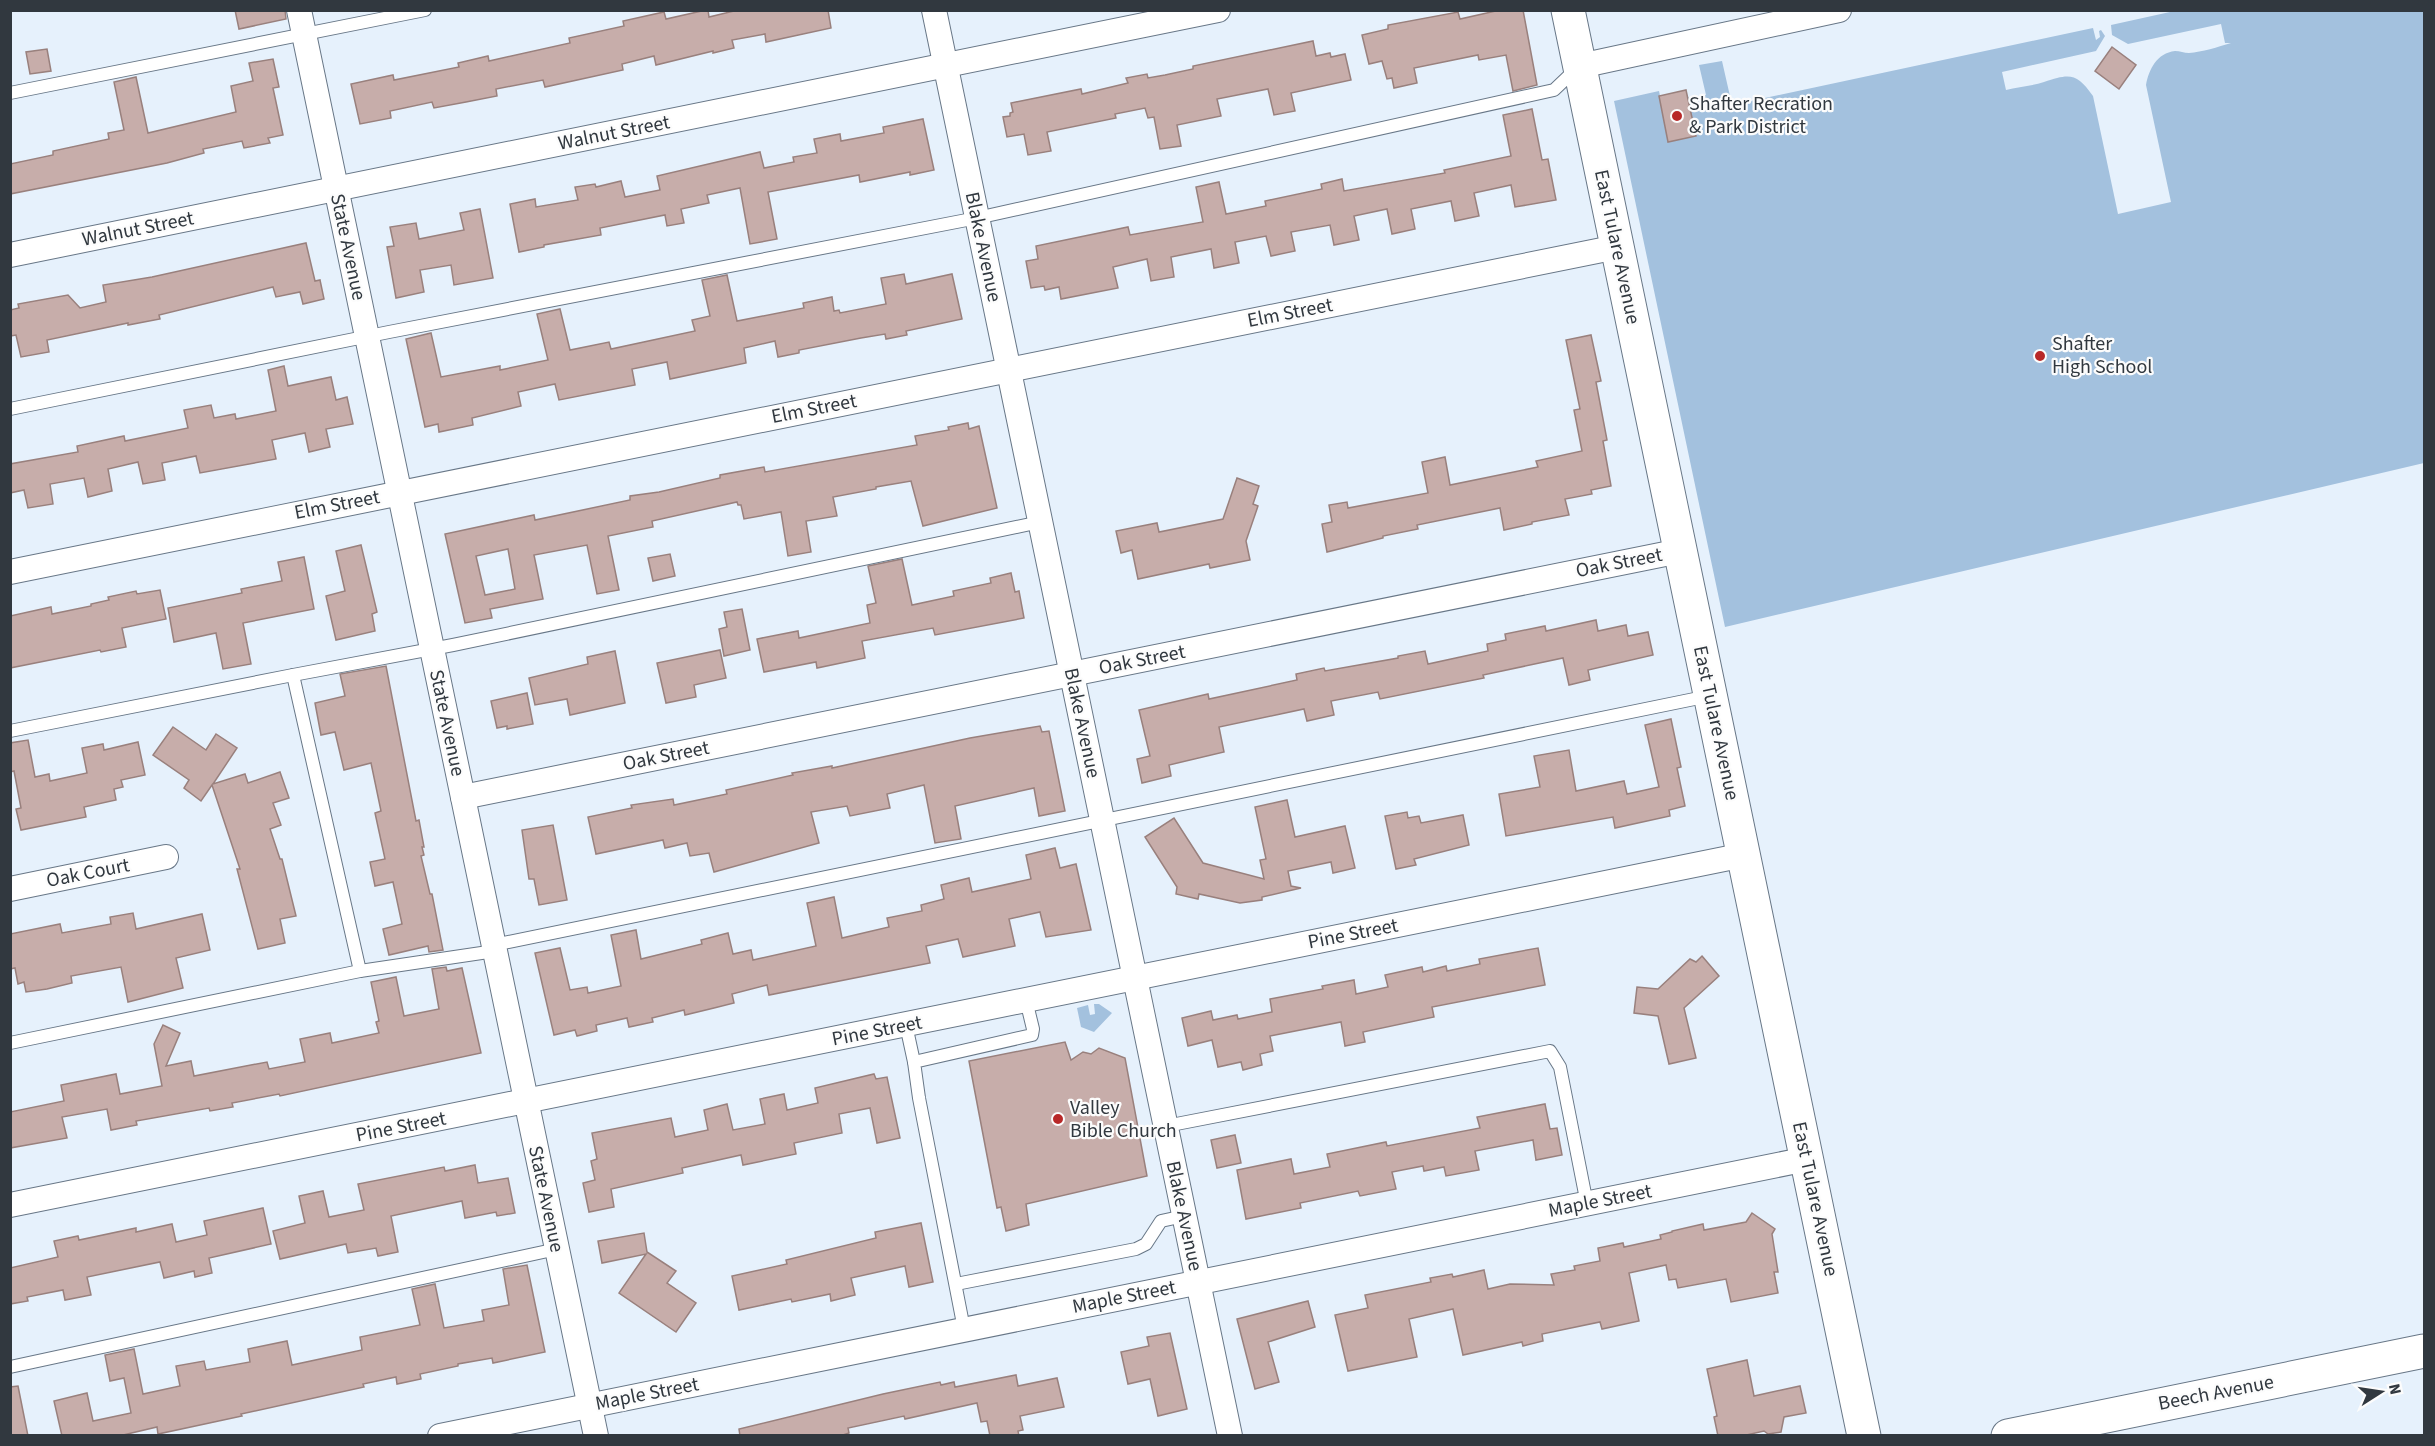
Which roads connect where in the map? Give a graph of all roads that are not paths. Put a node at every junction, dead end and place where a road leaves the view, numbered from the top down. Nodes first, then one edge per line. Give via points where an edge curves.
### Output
1 (299, 10) edge
2 (425, 10) edge
3 (934, 10) edge
4 (1218, 10) edge
5 (1568, 10) edge
6 (1839, 10) edge
7 (304, 35) junction
8 (945, 66) junction
9 (1580, 66) junction
10 (10, 93) edge
11 (336, 189) junction
12 (977, 218) junction
13 (1617, 247) junction
14 (10, 255) edge
15 (367, 336) junction
16 (1008, 370) junction
17 (10, 410) edge
18 (400, 493) junction
19 (1040, 522) junction
20 (1680, 551) junction
21 (10, 572) edge
22 (432, 650) junction
23 (1072, 674) junction
24 (293, 675) junction
25 (1711, 696) junction
26 (10, 731) edge
27 (463, 797) junction
28 (1102, 819) junction
29 (1744, 855) junction
30 (166, 857) dead end
31 (10, 889) edge
32 (494, 948) junction
33 (360, 971) junction
34 (1135, 978) junction
35 (1026, 1000) junction
36 (906, 1025) junction
37 (10, 1043) edge
38 (914, 1062) junction
39 (526, 1101) junction
40 (1166, 1126) junction
41 (1807, 1159) junction
42 (1587, 1204) junction
43 (10, 1205) edge
44 (1184, 1216) junction
45 (557, 1249) junction
46 (1198, 1282) junction
47 (956, 1284) junction
48 (964, 1329) junction
49 (2424, 1351) edge
50 (10, 1367) edge
51 (589, 1405) junction
52 (440, 1436) edge
53 (596, 1436) edge
54 (1230, 1436) edge
55 (1864, 1436) edge
56 (2008, 1436) edge

1 - 7 street, State Avenue
2 - 7 lane
3 - 8 street, Blake Avenue
4 - 8 street, Walnut Street
5 - 9 street, East Tulare Avenue
6 - 9 street
7 - 10 lane
7 - 11 street, State Avenue
8 - 11 street, Walnut Street
8 - 12 street, Blake Avenue
9 - 12 lane via 1554,90
9 - 13 street, East Tulare Avenue
11 - 14 street, Walnut Street
11 - 15 street, State Avenue
12 - 15 lane
12 - 16 street, Blake Avenue
13 - 16 street, Elm Street
13 - 20 street, East Tulare Avenue
15 - 17 lane
15 - 18 street, State Avenue
16 - 18 street, Elm Street
16 - 19 street, Blake Avenue
18 - 21 street, Elm Street
18 - 22 street, State Avenue
19 - 22 lane
19 - 23 street, Blake Avenue
20 - 23 street, Oak Street
20 - 25 street, East Tulare Avenue
22 - 24 lane
22 - 27 street, State Avenue
23 - 27 street, Oak Street
23 - 28 street, Blake Avenue
24 - 26 lane
24 - 33 lane
25 - 28 lane
25 - 29 street, East Tulare Avenue
27 - 32 street, State Avenue
28 - 32 lane
28 - 34 street, Blake Avenue
29 - 34 street, Pine Street
29 - 41 street, East Tulare Avenue
30 - 31 street, Oak Court
32 - 33 lane
32 - 39 street, State Avenue
33 - 37 lane
34 - 35 street, Pine Street
34 - 40 street, Blake Avenue
35 - 36 street, Pine Street
35 - 38 lane via 1032,1035
36 - 38 lane
36 - 39 street, Pine Street
38 - 47 lane
39 - 43 street, Pine Street
39 - 45 street, State Avenue
40 - 42 lane via 1550,1051 1560,1067
40 - 44 street, Blake Avenue
41 - 42 street, Maple Street
41 - 55 street, East Tulare Avenue
42 - 46 street, Maple Street
44 - 46 street, Blake Avenue
44 - 47 lane via 1161,1221 1146,1244 1136,1249
45 - 50 lane
45 - 51 street, State Avenue
46 - 48 street, Maple Street
46 - 54 street, Blake Avenue
47 - 48 lane
48 - 51 street, Maple Street
49 - 56 street, Beech Avenue
51 - 52 street, Maple Street
51 - 53 street, State Avenue

